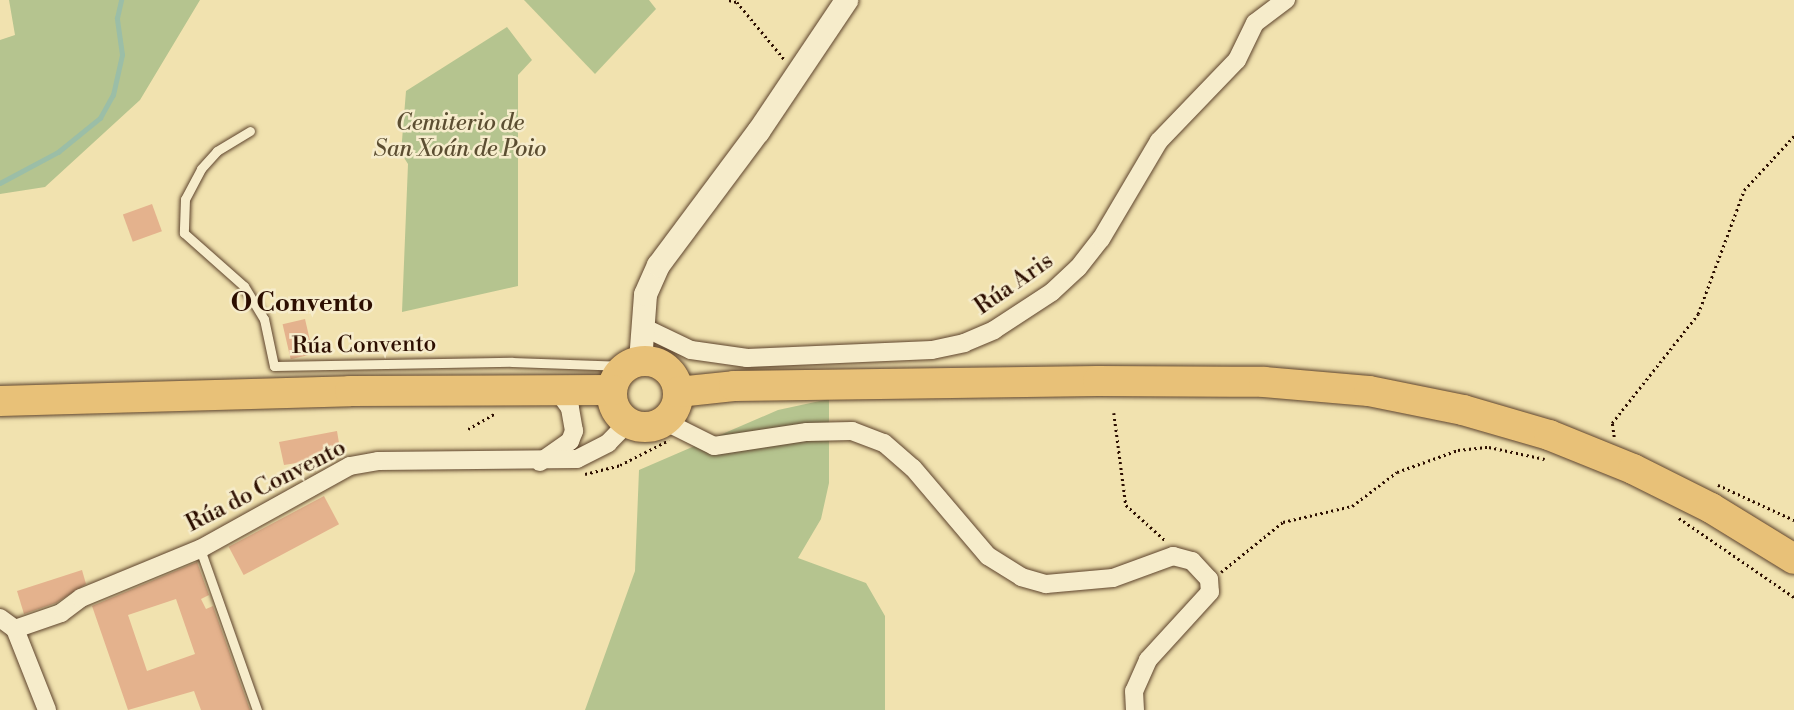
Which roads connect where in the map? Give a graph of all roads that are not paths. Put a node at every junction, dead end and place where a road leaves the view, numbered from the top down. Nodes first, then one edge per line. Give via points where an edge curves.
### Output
1 (846, 0) edge
2 (1286, 0) edge
3 (250, 131) dead end
4 (641, 326) junction
5 (626, 372) junction
6 (556, 389) junction
7 (678, 392) junction
8 (0, 401) edge
9 (664, 421) junction
10 (628, 422) junction
11 (539, 463) junction
12 (200, 549) junction
13 (1794, 559) edge
14 (7, 623) edge
15 (47, 710) edge
16 (257, 710) edge
17 (1135, 710) edge

1 - 4 street via 658,265 645,294
2 - 4 street, Rúa Aris via 1255,23 1237,60 1159,141 1101,239 1078,268 1052,292 994,330 932,350 747,358 691,350
3 - 5 lane, Rúa Convento via 216,151 201,169 185,199 184,233 244,286 264,319 274,366 512,362
4 - 5 street
5 - 6 highway
5 - 7 highway via 662,365
5 - 10 highway via 615,409
6 - 8 highway
6 - 11 street via 570,408 574,431 570,441
7 - 9 highway via 672,413
7 - 13 highway via 734,386 1098,381 1264,382 1368,391 1463,410 1561,440 1712,508
9 - 10 highway via 646,427
9 - 17 street via 714,446 807,432 852,431 884,443 913,468 988,556 1021,577 1046,584 1113,578 1173,555 1192,561 1209,579 1210,592 1148,660 1134,691
10 - 11 street, Rúa do Convento via 595,452
11 - 12 street, Rúa do Convento via 363,462 334,473
12 - 14 street, Rúa do Convento via 81,598 61,613
12 - 16 lane
14 - 15 street

